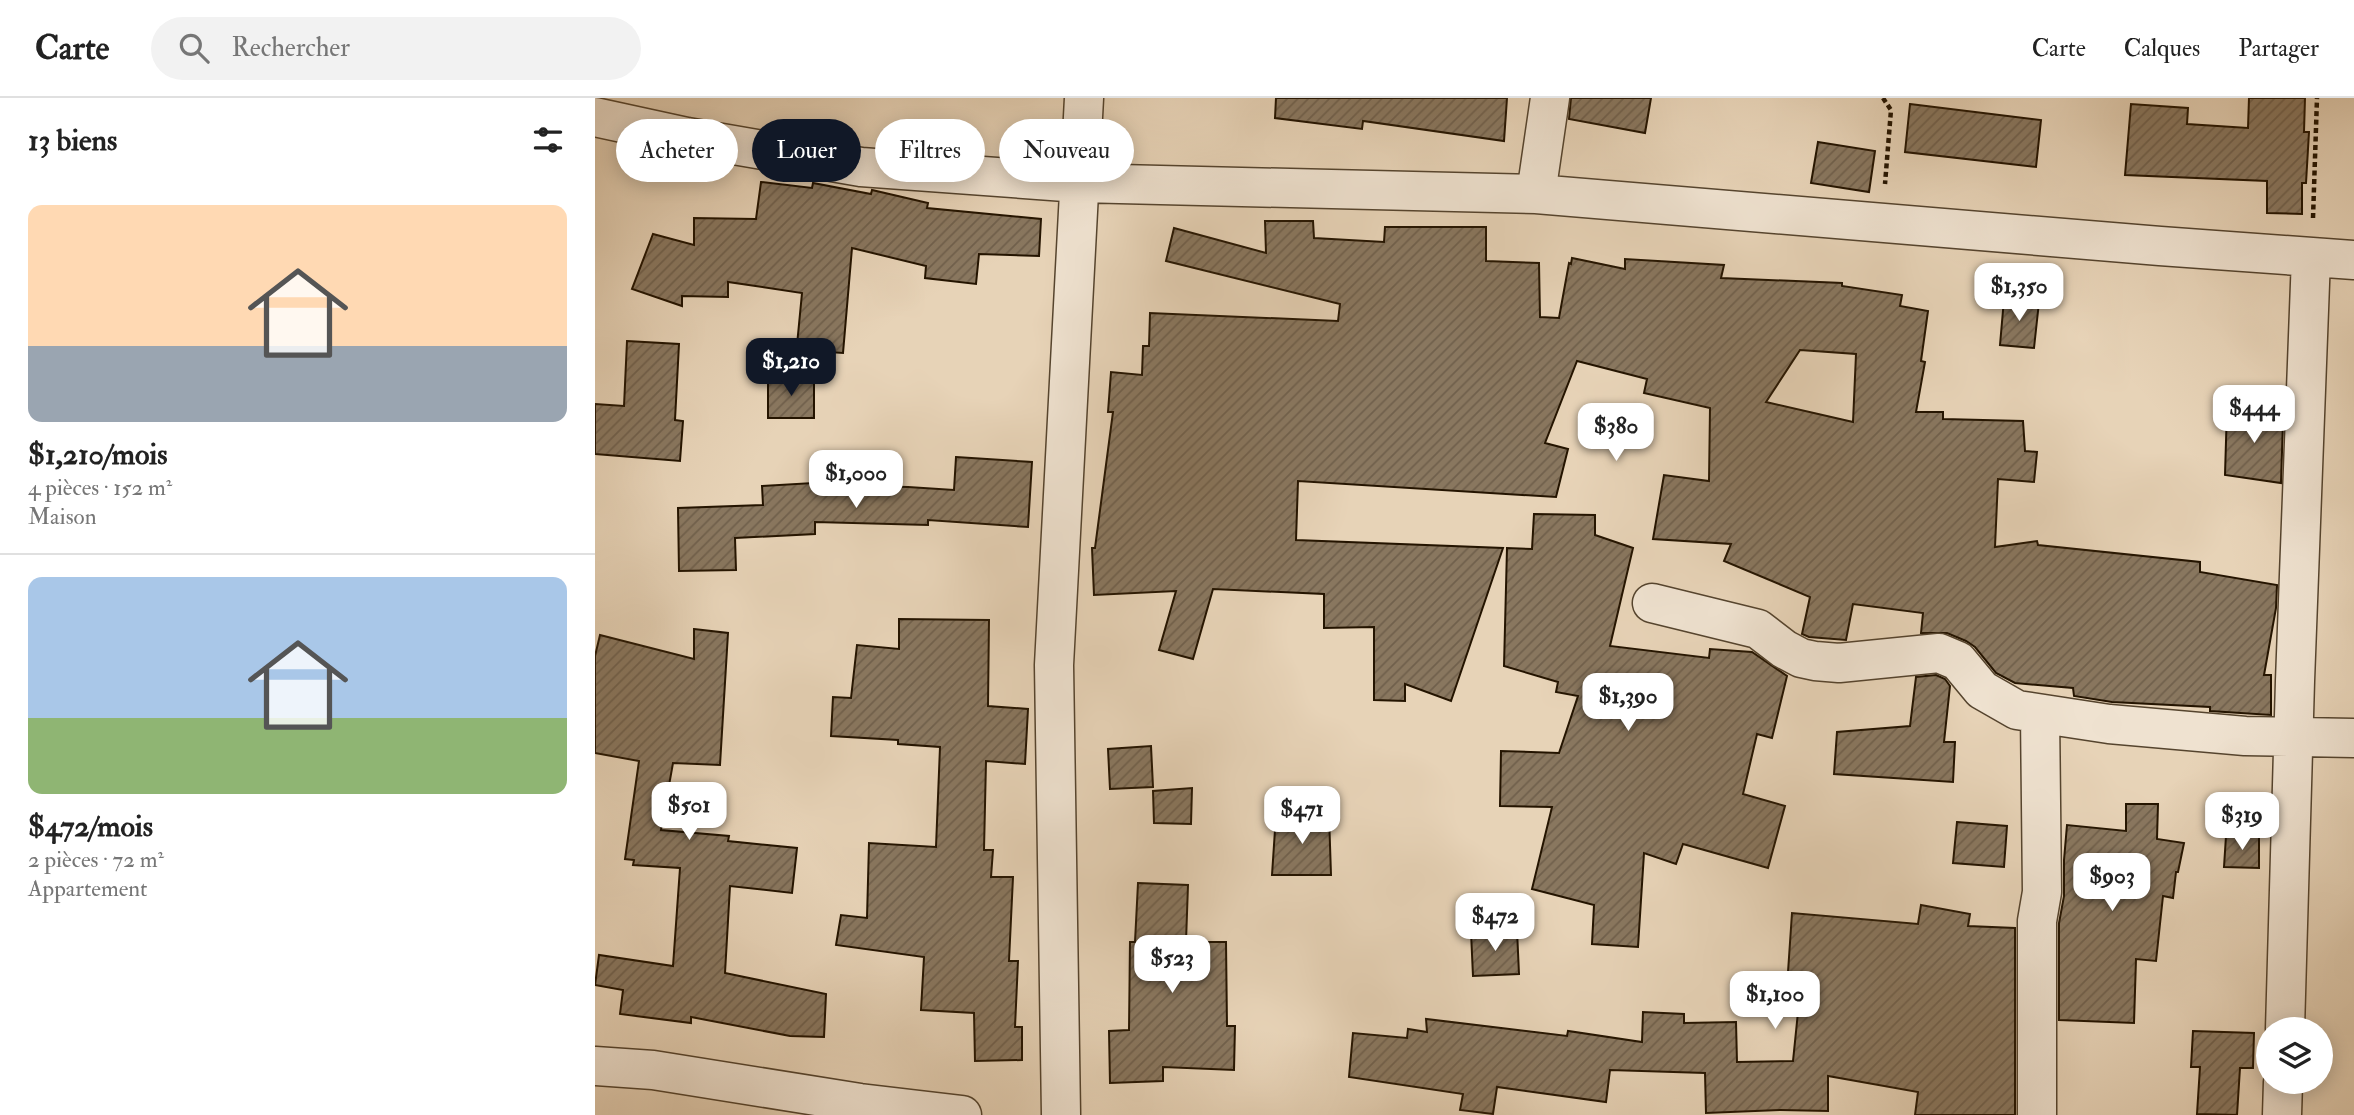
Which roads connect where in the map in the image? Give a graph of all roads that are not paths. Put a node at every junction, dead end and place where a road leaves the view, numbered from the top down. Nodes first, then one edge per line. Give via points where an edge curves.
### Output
1 (1084, 98) edge
2 (1550, 98) edge
3 (595, 117) edge
4 (1079, 183) junction
5 (1536, 194) junction
6 (2311, 257) junction
7 (2354, 260) edge
8 (1652, 603) dead end
9 (2040, 714) junction
10 (2293, 737) junction
11 (2354, 738) edge
12 (2285, 1017) edge
13 (595, 1066) edge
14 (2283, 1094) edge
15 (962, 1115) edge
16 (1061, 1115) edge
17 (2037, 1115) edge
18 (2282, 1115) edge

1 - 4 street
2 - 5 street
3 - 4 street via 861,167
4 - 5 street
4 - 16 street via 1053,665
5 - 6 street
6 - 7 street
6 - 10 street
8 - 9 street via 1758,629 1784,649 1815,661 1839,663 1939,653 1958,661 1972,681 1993,698 2017,710
9 - 10 street via 2109,724
9 - 17 street
10 - 11 street
10 - 12 street
13 - 15 street via 653,1070
14 - 18 street

